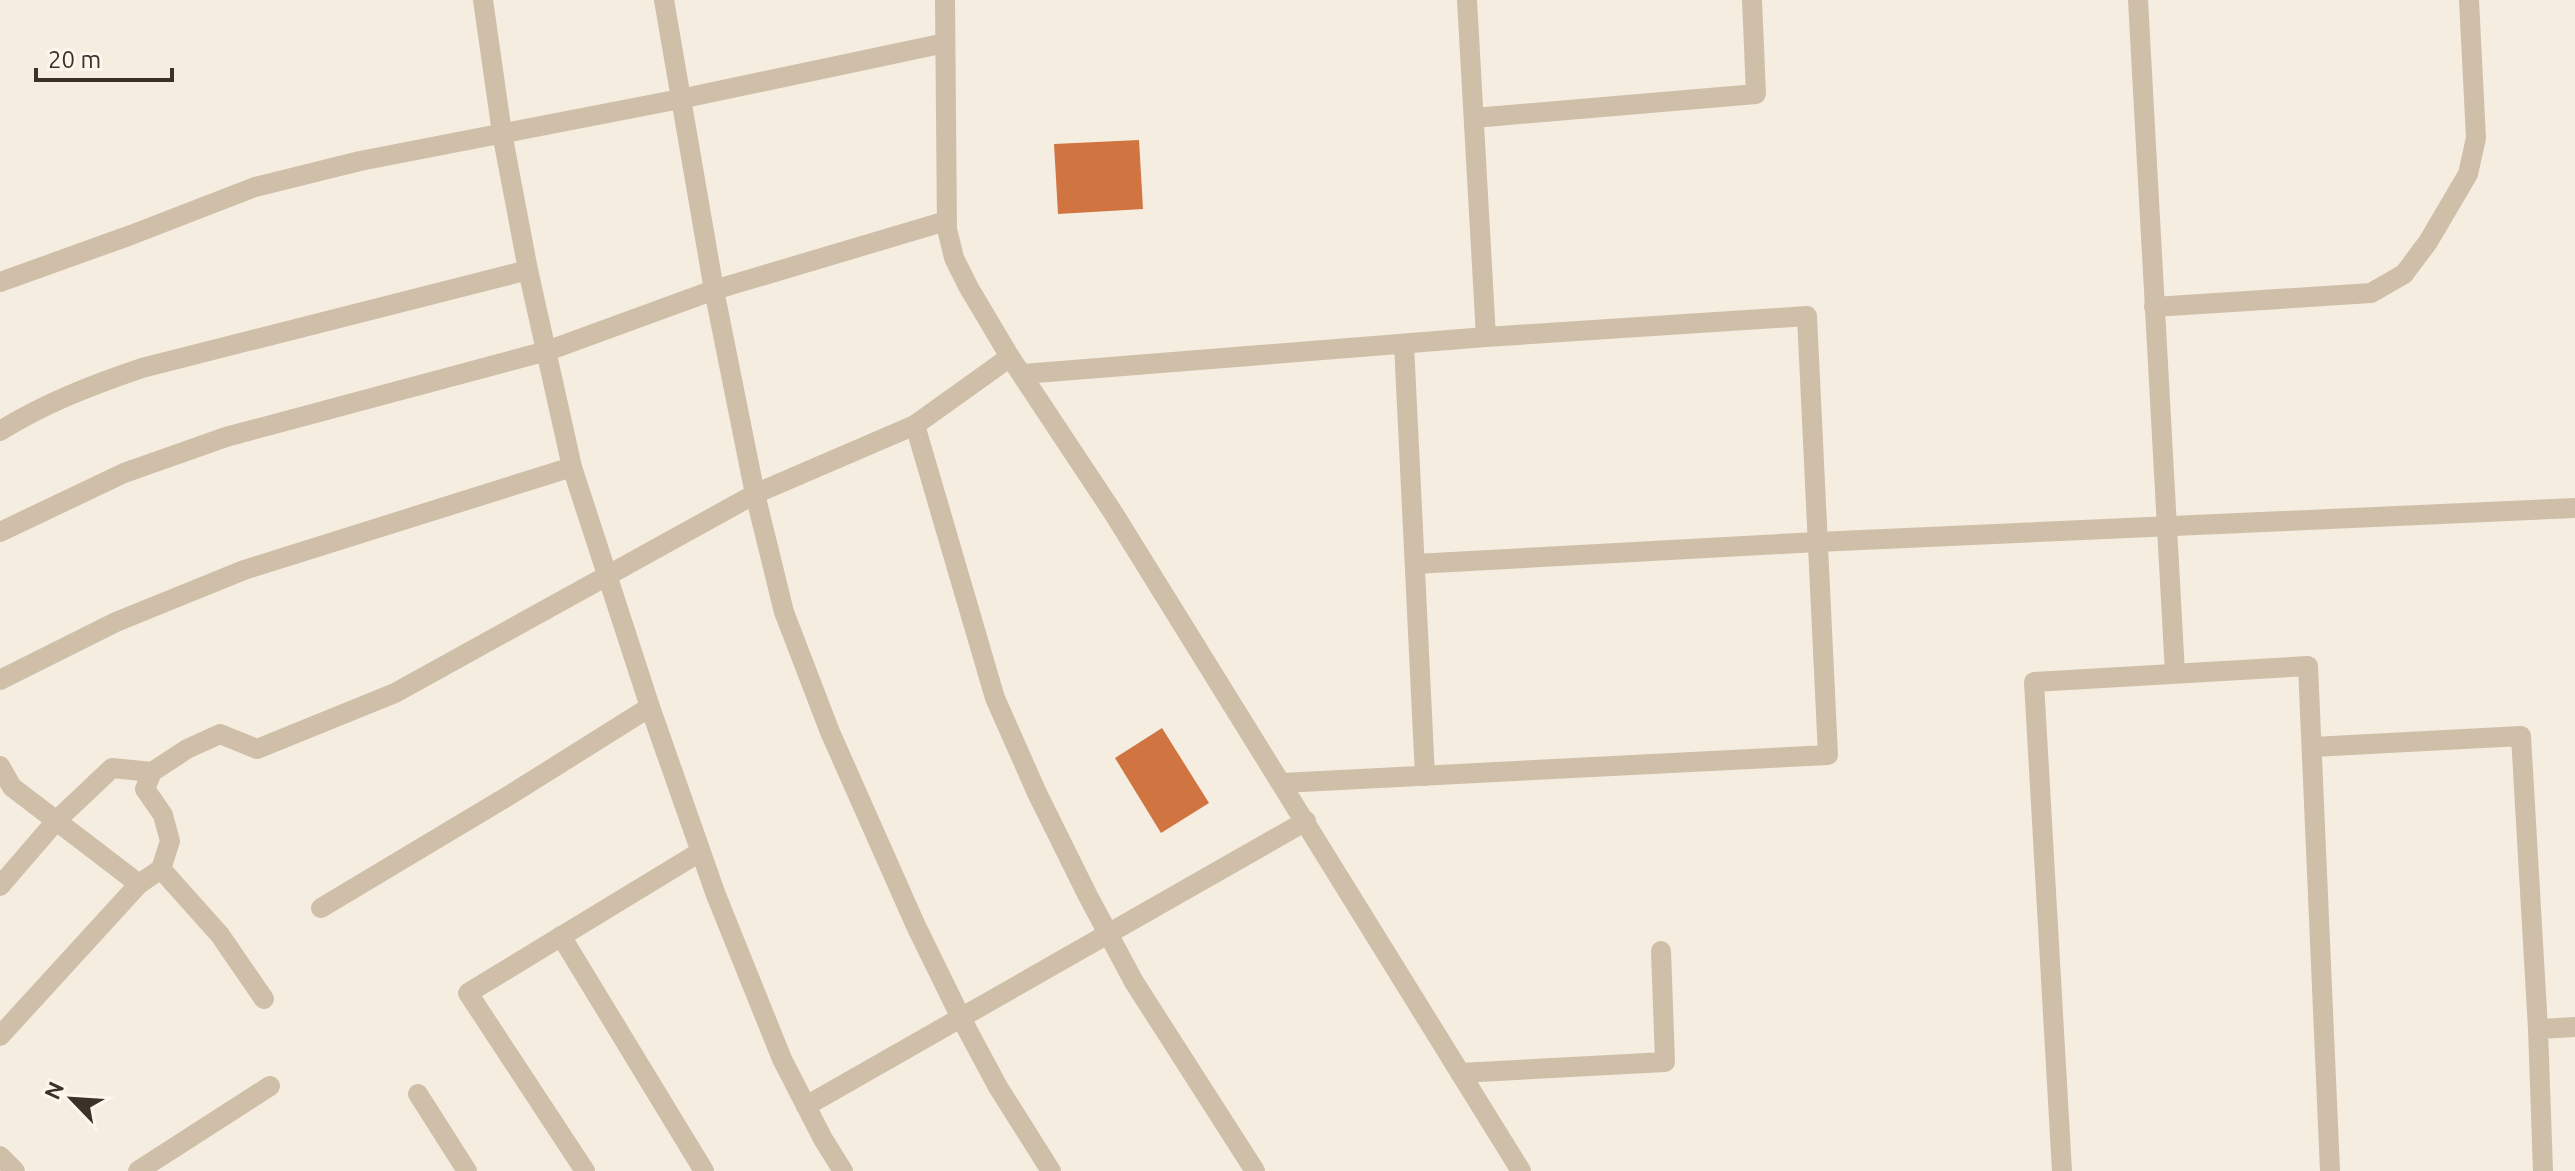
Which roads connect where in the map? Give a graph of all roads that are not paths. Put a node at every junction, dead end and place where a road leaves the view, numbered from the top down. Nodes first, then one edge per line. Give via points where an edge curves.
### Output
1 (483, 0) edge
2 (664, 0) edge
3 (945, 0) edge
4 (1467, 0) edge
5 (1752, 0) edge
6 (2138, 0) edge
7 (2469, 0) edge
8 (945, 43) junction
9 (680, 99) junction
10 (1474, 118) junction
11 (502, 133) junction
12 (946, 221) junction
13 (528, 270) junction
14 (0, 282) edge
15 (714, 290) junction
16 (2154, 307) junction
17 (1486, 337) junction
18 (1404, 344) junction
19 (547, 351) junction
20 (1010, 357) junction
21 (1023, 374) junction
22 (915, 425) junction
23 (0, 431) edge
24 (572, 467) junction
25 (755, 494) junction
26 (2575, 508) edge
27 (2166, 527) junction
28 (0, 532) edge
29 (1817, 542) junction
30 (1415, 564) junction
31 (607, 575) junction
32 (2175, 673) junction
33 (0, 680) edge
34 (650, 707) junction
35 (2313, 747) junction
36 (0, 766) edge
37 (152, 772) junction
38 (1425, 776) junction
39 (1282, 783) junction
40 (56, 821) junction
41 (1306, 821) junction
42 (700, 852) junction
43 (161, 869) junction
44 (139, 884) junction
45 (0, 886) edge
46 (321, 908) dead end
47 (1109, 934) junction
48 (561, 936) junction
49 (1661, 951) dead end
50 (264, 999) dead end
51 (961, 1018) junction
52 (2575, 1027) edge
53 (2538, 1029) junction
54 (0, 1036) edge
55 (1460, 1073) junction
56 (270, 1086) dead end
57 (418, 1094) dead end
58 (806, 1106) junction
59 (0, 1156) edge
60 (15, 1171) edge
61 (138, 1171) edge
62 (467, 1171) edge
63 (585, 1171) edge
64 (704, 1171) edge
65 (843, 1171) edge
66 (1051, 1171) edge
67 (1255, 1171) edge
68 (1521, 1171) edge
69 (2062, 1171) edge
70 (2330, 1171) edge
71 (2543, 1171) edge

1 - 11 street
2 - 9 street
3 - 8 street
4 - 10 street
5 - 10 street via 1756,94
6 - 16 street
7 - 16 street via 2476,138 2468,174 2404,274 2371,293
8 - 9 street
8 - 12 street
9 - 11 street
9 - 15 street
10 - 17 street
11 - 13 street
11 - 14 street via 255,187
12 - 15 street
12 - 20 street via 954,258
13 - 19 street
13 - 23 street via 142,368 83,388
15 - 19 street
15 - 25 street
16 - 27 street
17 - 18 street
17 - 29 street via 1807,316
18 - 21 street
18 - 30 street
19 - 24 street
19 - 28 street via 226,437 124,473
20 - 21 street
20 - 22 street
21 - 39 street
22 - 25 street
22 - 47 street via 995,698
24 - 31 street
24 - 33 street via 244,570 116,622
25 - 31 street
25 - 51 street via 784,612 830,732
26 - 27 street
27 - 29 street
27 - 32 street
29 - 30 street
29 - 38 street via 1828,755
30 - 38 street
31 - 34 street
31 - 37 street via 395,693 257,749 220,734
32 - 35 street via 2308,666
32 - 69 street via 2034,682
34 - 42 street
34 - 46 street
35 - 53 street via 2521,736
35 - 70 street
36 - 40 street via 12,787
37 - 40 street via 112,768
37 - 43 street via 145,789 163,815 170,841
38 - 39 street
39 - 41 street
40 - 44 street
40 - 45 street
41 - 47 street
41 - 55 street
42 - 48 street
42 - 58 street
43 - 44 street
43 - 50 street via 220,935
44 - 54 street
47 - 51 street
47 - 67 street
48 - 63 street via 468,993
48 - 64 street
49 - 55 street via 1665,1062
51 - 58 street
51 - 66 street
52 - 53 street
53 - 71 street
55 - 68 street
56 - 61 street
57 - 62 street
58 - 65 street
59 - 60 street

